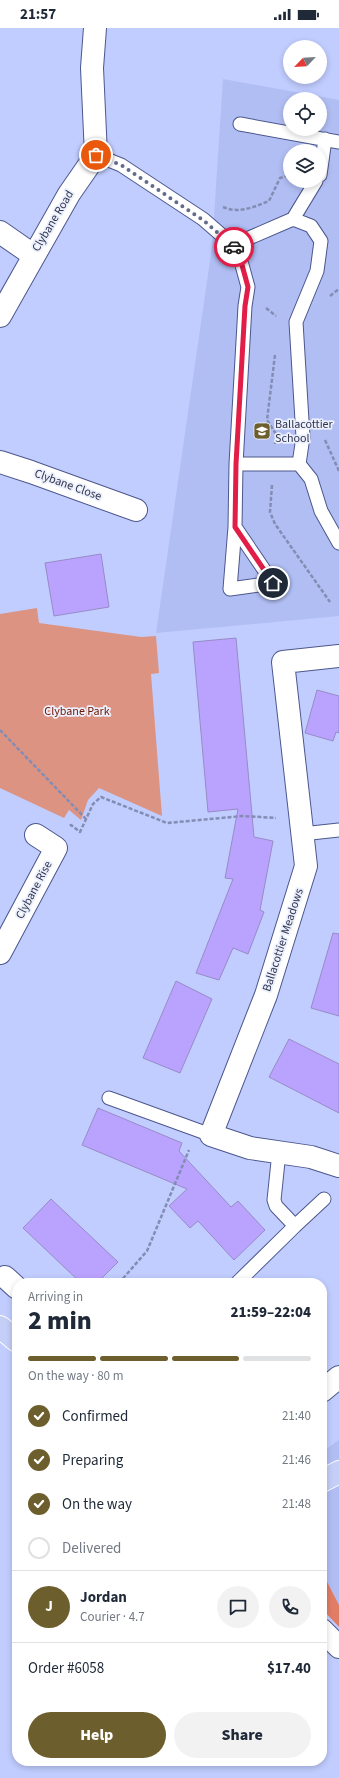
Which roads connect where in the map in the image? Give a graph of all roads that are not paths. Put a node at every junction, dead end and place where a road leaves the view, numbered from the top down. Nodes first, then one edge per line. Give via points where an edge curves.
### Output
1 (95, 28) edge
2 (240, 124) dead end
3 (325, 139) junction
4 (339, 142) edge
5 (324, 144) edge
6 (96, 155) junction
7 (312, 188) edge
8 (293, 219) junction
9 (0, 232) edge
10 (233, 245) junction
11 (33, 255) junction
12 (0, 316) edge
13 (0, 462) edge
14 (236, 464) junction
15 (300, 464) junction
16 (136, 510) dead end
17 (235, 527) junction
18 (339, 543) edge
19 (339, 656) edge
20 (301, 827) junction
21 (339, 830) edge
22 (36, 835) dead end
23 (0, 953) edge
24 (109, 1098) dead end
25 (210, 1134) junction
26 (279, 1152) junction
27 (339, 1166) edge
28 (324, 1199) dead end
29 (295, 1226) junction
30 (242, 1278) edge
31 (0, 1327) edge
32 (12, 1338) edge
33 (339, 1377) edge
34 (327, 1388) edge
35 (339, 1472) edge
36 (327, 1478) edge
37 (327, 1635) edge
38 (339, 1647) edge

1 - 6 street via 92,68
2 - 3 lane
3 - 4 lane
3 - 5 lane
6 - 10 lane via 121,165 203,220
6 - 11 street, Clybane Road via 68,194
7 - 8 lane
8 - 10 lane
8 - 15 lane via 311,226 321,241 317,271 296,322 303,437
9 - 11 street
10 - 14 lane via 248,287
11 - 12 street, Clybane Road
13 - 16 street, Clybane Close
14 - 15 lane
14 - 17 lane
15 - 18 lane via 311,479 321,511
17 - 17 lane via 230,588 273,583 243,540
19 - 20 street, Ballacottier Meadows via 283,662
20 - 21 lane
20 - 25 street, Ballacottier Meadows via 306,866 266,996
22 - 23 street, Clybane Rise via 56,848
24 - 25 lane
25 - 26 street via 250,1148
26 - 27 street via 311,1157
26 - 29 lane via 274,1200 276,1206
28 - 29 lane
29 - 30 lane
31 - 32 highway
33 - 34 street
35 - 36 highway
37 - 38 street

